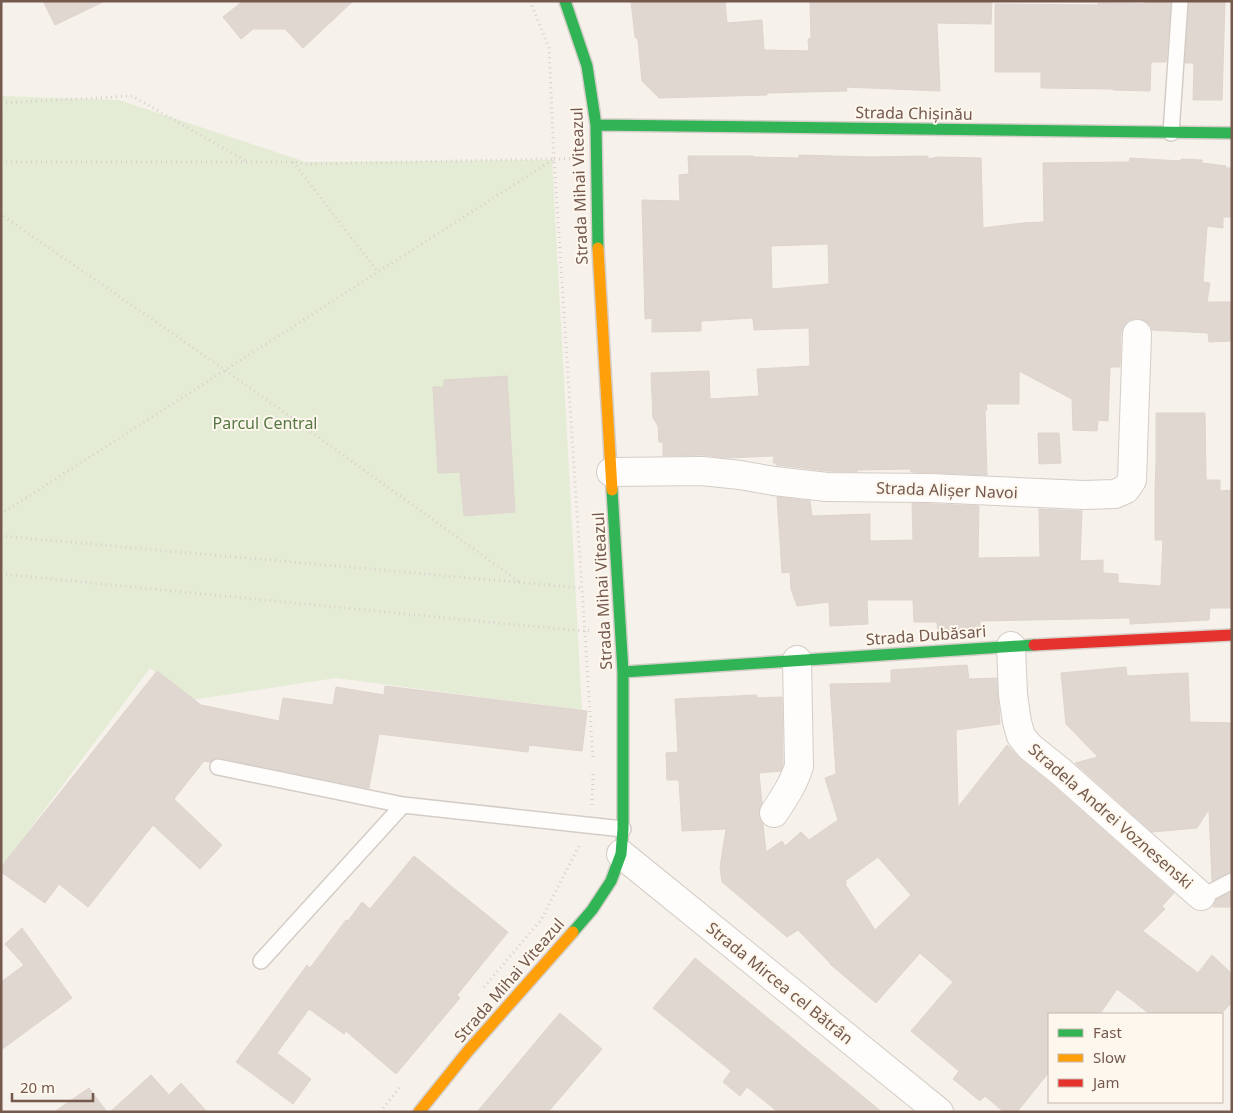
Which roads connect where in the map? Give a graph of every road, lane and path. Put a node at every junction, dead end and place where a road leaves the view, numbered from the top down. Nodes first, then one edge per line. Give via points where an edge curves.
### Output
1 (530, 1) edge
2 (565, 1) edge
3 (1180, 1) edge
4 (1, 103) edge
5 (596, 125) junction
6 (1171, 133) junction
7 (1232, 133) edge
8 (554, 158) junction
9 (1, 162) edge
10 (249, 162) junction
11 (294, 162) junction
12 (1, 212) edge
13 (378, 272) junction
14 (1137, 334) dead end
15 (225, 370) junction
16 (611, 472) junction
17 (1, 514) edge
18 (1, 536) edge
19 (1, 574) edge
20 (521, 583) junction
21 (582, 588) junction
22 (621, 627) junction
23 (585, 631) junction
24 (1232, 635) edge
25 (1011, 646) junction
26 (797, 660) junction
27 (624, 672) junction
28 (594, 764) dead end
29 (218, 767) dead end
30 (593, 774) dead end
31 (403, 805) junction
32 (774, 813) dead end
33 (592, 814) dead end
34 (582, 841) dead end
35 (622, 841) junction
36 (1232, 881) edge
37 (1201, 896) joint
38 (261, 961) dead end
39 (479, 994) dead end
40 (405, 1082) dead end
41 (938, 1111) edge
42 (380, 1112) edge
43 (419, 1112) edge

1 - 8 path via 549,48
2 - 5 street, Strada Mihai Viteazul via 587,66
3 - 6 lane
4 - 10 path via 132,96
5 - 6 street, Strada Chișinău
5 - 16 street, Strada Mihai Viteazul via 598,261
6 - 7 street, Strada Chișinău
8 - 11 path
8 - 13 path
8 - 21 path
9 - 10 path
10 - 11 path
11 - 13 path
12 - 15 path
13 - 15 path
14 - 16 street, Strada Alișer Navoi via 1132,480 1126,489 1115,494 827,487 702,472
15 - 17 path
15 - 20 path
16 - 22 street, Strada Mihai Viteazul
18 - 20 path
19 - 23 path
20 - 21 path
21 - 23 path
22 - 23 path
22 - 27 street, Strada Mihai Viteazul
23 - 28 path
24 - 25 street, Strada Dubăsari
25 - 26 street, Strada Dubăsari
25 - 37 street, Stradela Andrei Voznesenski via 1012,696 1021,736
26 - 27 street, Strada Dubăsari
26 - 32 street via 799,766 786,796
27 - 35 street, Strada Mihai Viteazul
29 - 31 lane
30 - 33 path
31 - 35 lane
31 - 38 lane
34 - 39 path via 541,920
35 - 41 street, Strada Mircea cel Bătrân
35 - 43 street, Strada Mihai Viteazul via 610,881 592,910
36 - 37 lane
40 - 42 path

